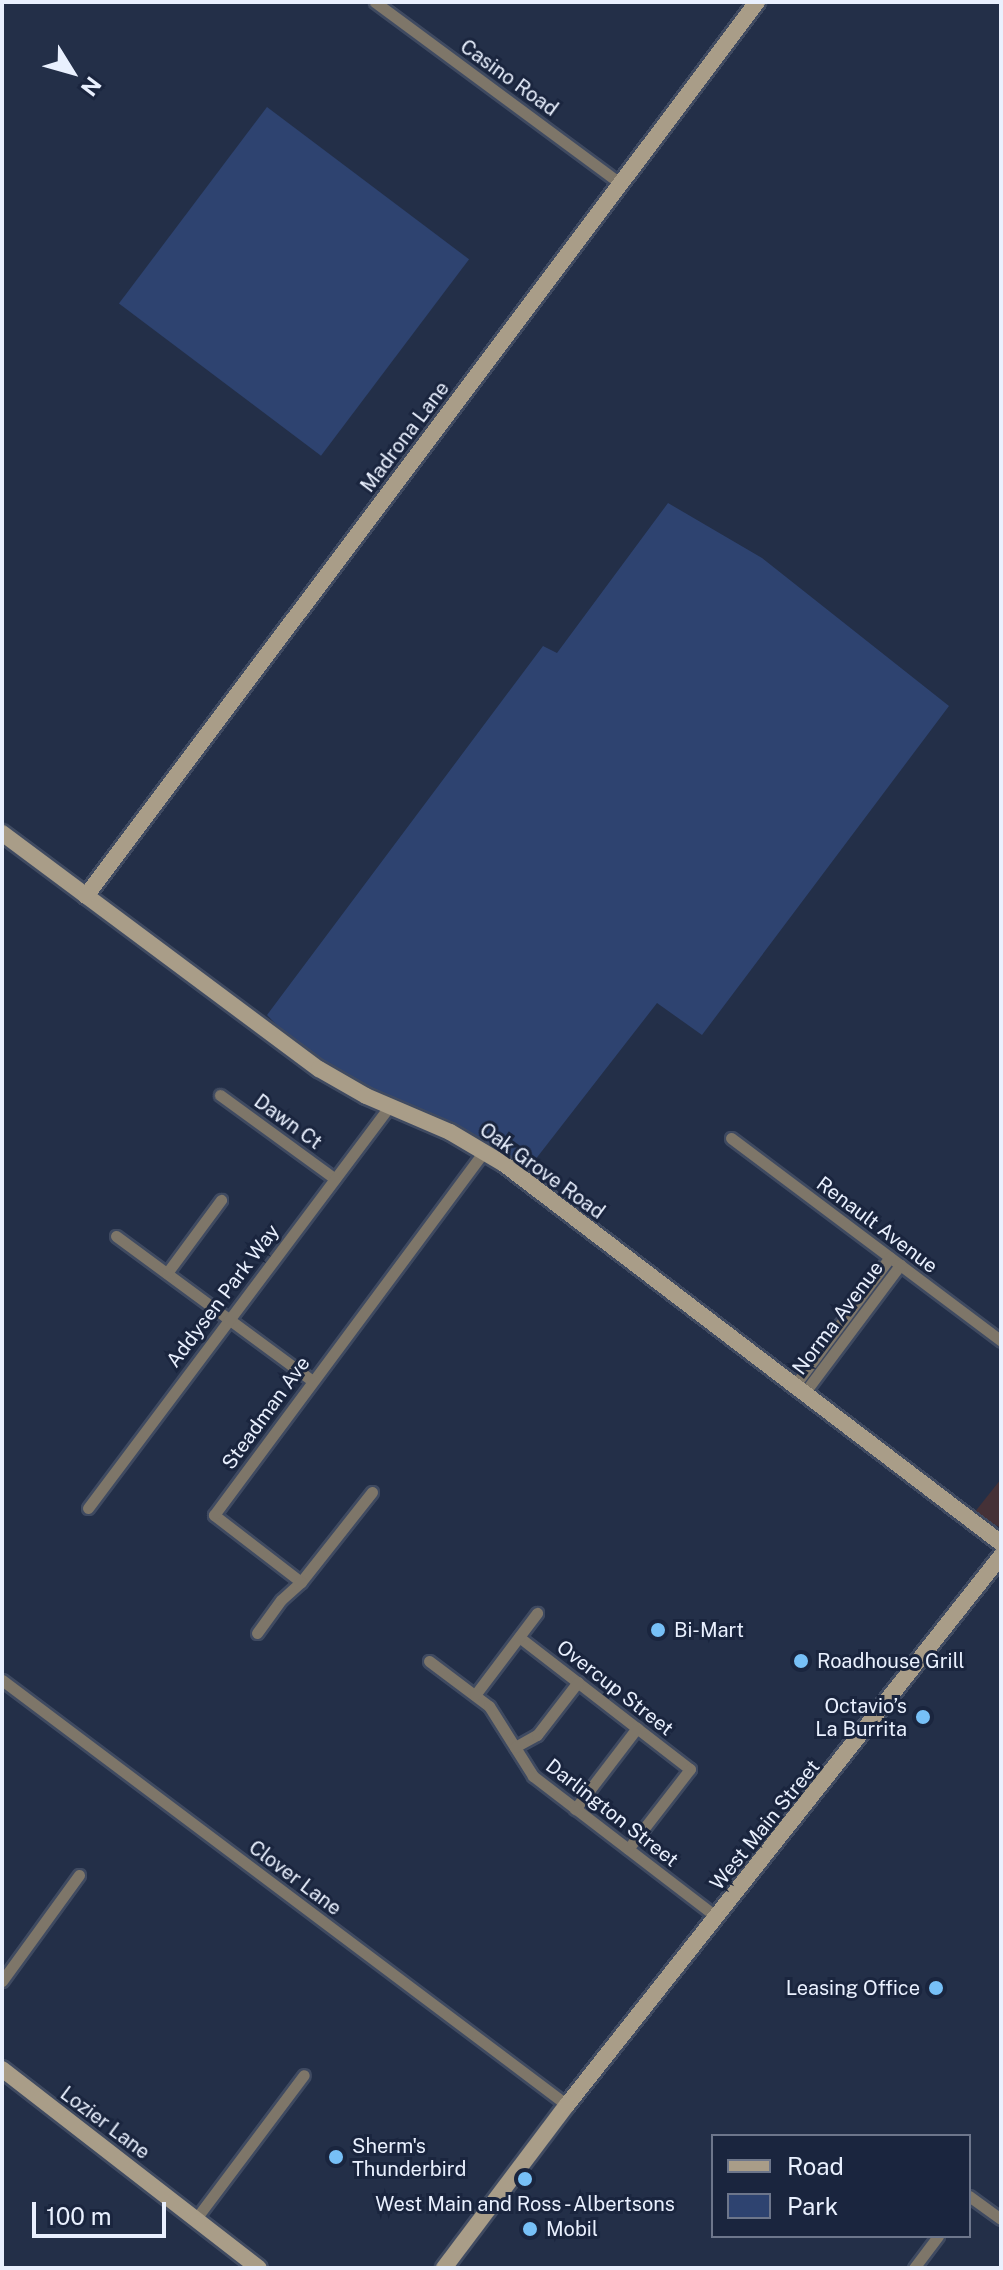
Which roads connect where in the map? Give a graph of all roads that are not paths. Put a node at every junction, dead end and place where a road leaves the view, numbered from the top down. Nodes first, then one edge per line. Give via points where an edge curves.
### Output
1 (375, 2) edge
2 (757, 2) edge
3 (620, 183) junction
4 (2, 833) edge
5 (86, 896) junction
6 (220, 1095) dead end
7 (389, 1107) junction
8 (731, 1138) dead end
9 (484, 1152) junction
10 (335, 1179) junction
11 (221, 1200) dead end
12 (116, 1236) dead end
13 (895, 1261) junction
14 (167, 1273) junction
15 (228, 1318) junction
16 (1001, 1341) edge
17 (311, 1380) junction
18 (800, 1388) junction
19 (372, 1492) dead end
20 (88, 1508) dead end
21 (1001, 1543) edge
22 (1001, 1556) edge
23 (301, 1582) junction
24 (537, 1613) dead end
25 (257, 1633) dead end
26 (519, 1637) junction
27 (429, 1661) dead end
28 (2, 1680) edge
29 (578, 1682) junction
30 (475, 1695) junction
31 (637, 1728) junction
32 (515, 1747) junction
33 (575, 1809) junction
34 (628, 1849) junction
35 (79, 1875) dead end
36 (717, 1917) junction
37 (2, 1981) edge
38 (2, 2069) edge
39 (304, 2075) dead end
40 (567, 2105) junction
41 (971, 2197) edge
42 (1001, 2219) edge
43 (195, 2220) junction
44 (936, 2238) edge
45 (259, 2268) edge
46 (444, 2268) edge
47 (914, 2268) edge

1 - 3 street, Casino Road
2 - 3 street, Madrona Lane
3 - 5 street, Madrona Lane
4 - 5 street, Oak Grove Road
5 - 7 street, Oak Grove Road via 319,1069
6 - 10 street, Dawn Ct
7 - 9 street, Oak Grove Road
7 - 10 street, Addysen Park Way
8 - 13 street, Renault Avenue
9 - 17 street, Steadman Ave
9 - 18 street, Oak Grove Road
10 - 15 street, Addysen Park Way
11 - 14 street
12 - 14 street
13 - 16 street, Renault Avenue
13 - 18 street, Norma Avenue
14 - 15 street
15 - 17 street
15 - 20 street, Addysen Park Way
17 - 23 street, Steadman Ave via 214,1515
18 - 21 street, Oak Grove Road
19 - 23 street
22 - 36 street, West Main Street
23 - 25 street
24 - 26 street
26 - 29 street, Overcup Street
26 - 30 street
27 - 30 street, Darlington Street
28 - 40 street, Clover Lane
29 - 31 street, Overcup Street
29 - 32 street via 537,1735
30 - 32 street, Darlington Street via 505,1724
31 - 33 street
31 - 34 street, Overcup Street via 690,1769
32 - 33 street, Darlington Street via 533,1776
33 - 34 street, Darlington Street
34 - 36 street, Darlington Street
35 - 37 street
36 - 40 street, West Main Street
38 - 43 street, Lozier Lane
39 - 43 street
40 - 46 street
41 - 42 street
43 - 45 street, Lozier Lane
44 - 47 street

